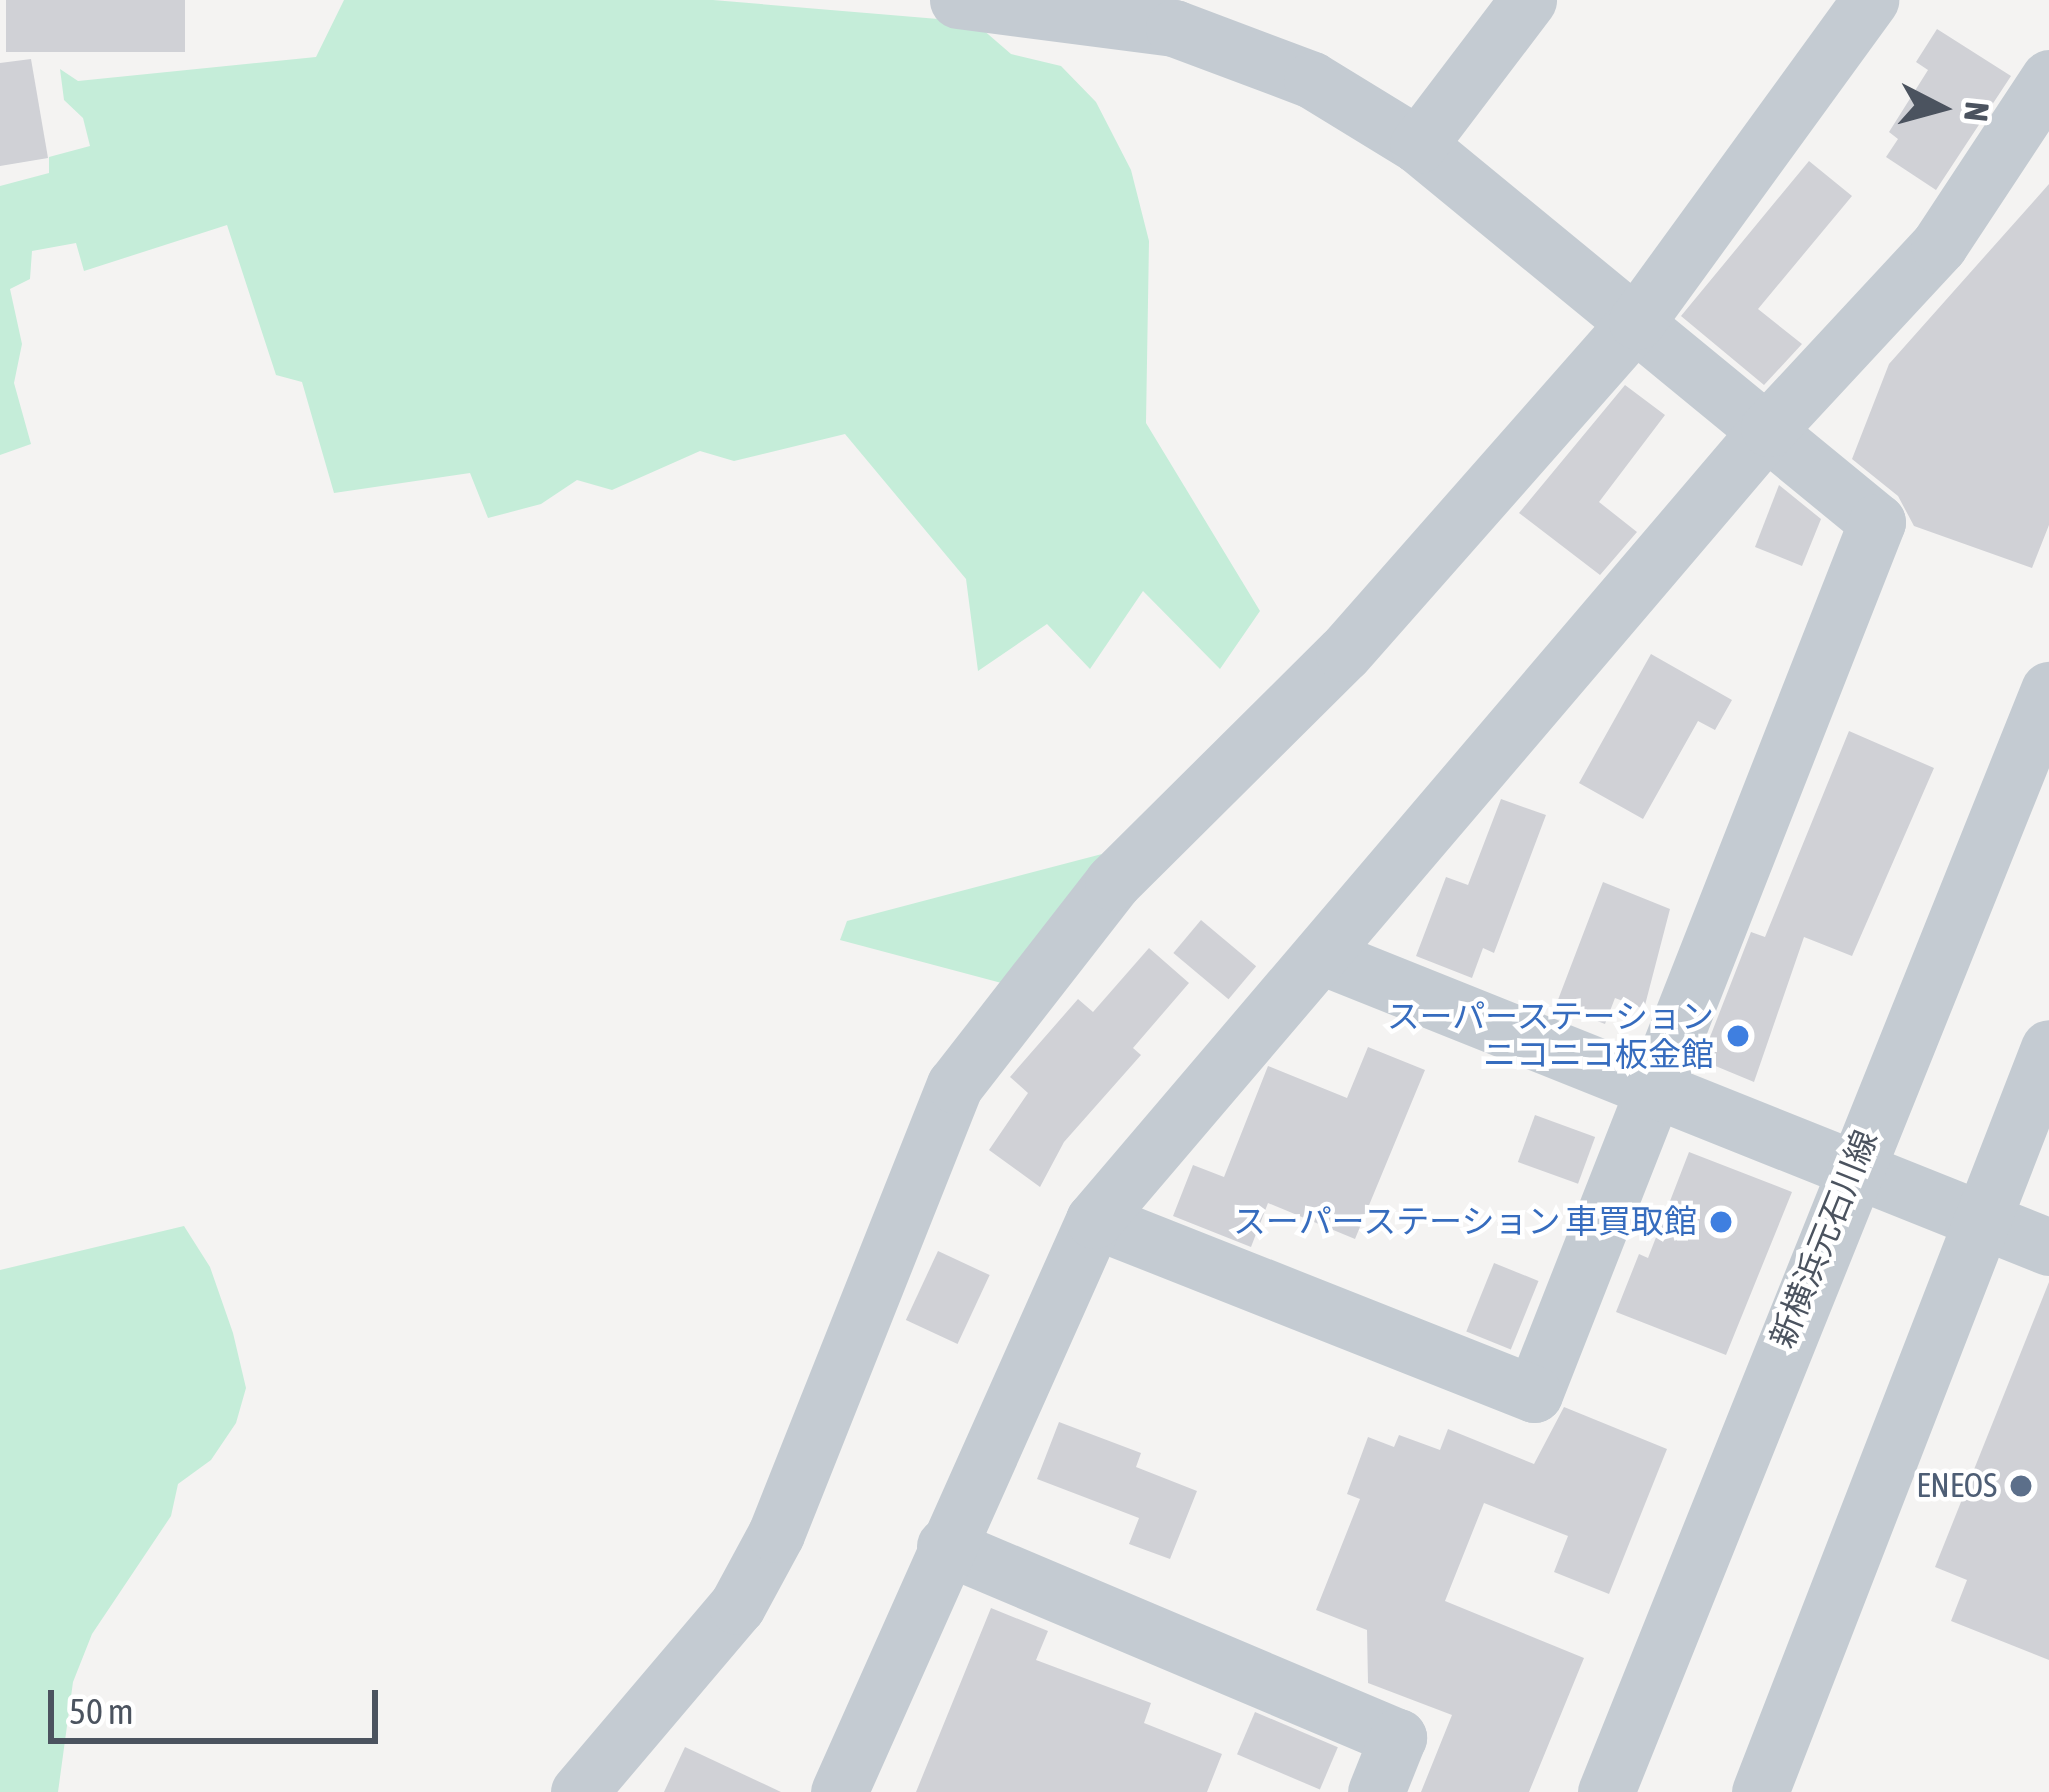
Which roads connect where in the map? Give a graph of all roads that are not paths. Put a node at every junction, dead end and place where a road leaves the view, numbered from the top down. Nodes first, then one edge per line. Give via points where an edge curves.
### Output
1 (1528, 0) edge
2 (1870, 0) edge
3 (987, 1) edge
4 (2049, 79) edge
5 (1418, 145) junction
6 (1637, 321) junction
7 (1769, 428) junction
8 (2049, 690) edge
9 (1324, 957) junction
10 (2049, 1048) edge
11 (1655, 1089) junction
12 (1852, 1166) junction
13 (1979, 1217) junction
14 (1094, 1220) junction
15 (2049, 1247) edge
16 (945, 1546) junction
17 (579, 1792) edge
18 (839, 1792) edge
19 (1376, 1792) edge
20 (1606, 1792) edge
21 (1760, 1792) edge

1 - 5 street
2 - 6 street
3 - 5 street via 1174,28 1247,50
4 - 7 street via 1939,244
5 - 6 street
6 - 7 street
6 - 17 street via 1344,653 1113,882 955,1084 776,1534 737,1606
7 - 9 street
7 - 11 street via 1876,522
8 - 12 street, 新横浜元石川線
9 - 11 street
9 - 14 street
10 - 13 street
11 - 12 street
11 - 14 street via 1534,1394
12 - 13 street
12 - 20 street, 新横浜元石川線
13 - 15 street
13 - 21 street
14 - 16 street
16 - 18 street
16 - 19 street via 1398,1737

